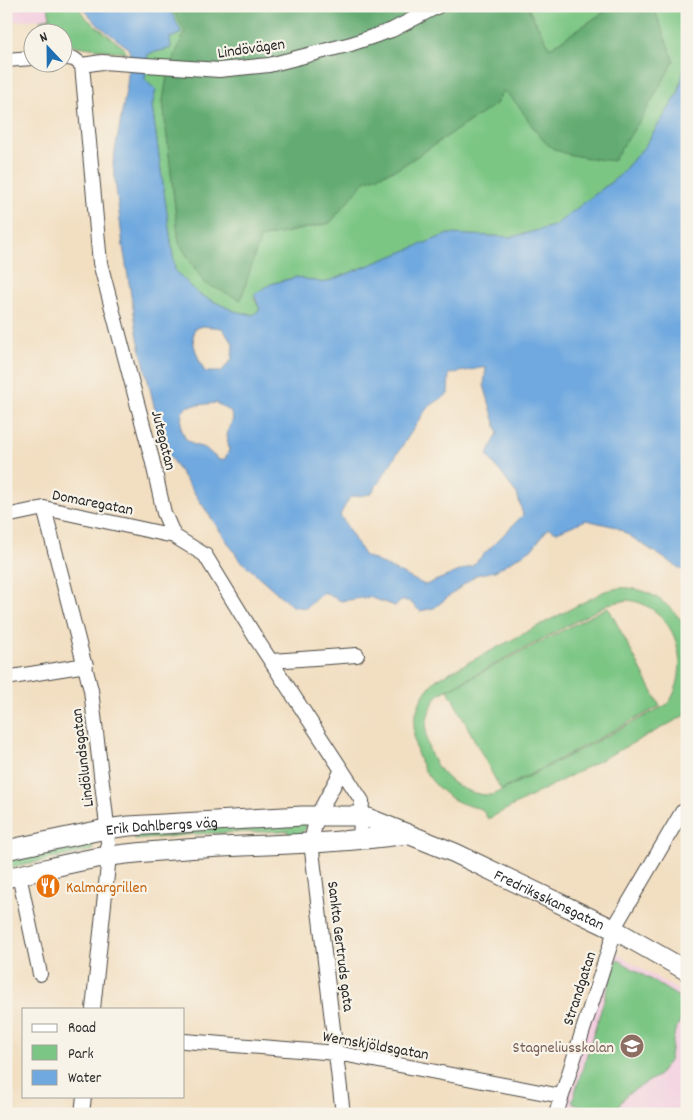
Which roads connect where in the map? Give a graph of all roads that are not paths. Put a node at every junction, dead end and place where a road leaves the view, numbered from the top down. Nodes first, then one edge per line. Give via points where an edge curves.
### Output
1 (438, 6) edge
2 (22, 59) edge
3 (72, 59) edge
4 (6, 60) edge
5 (82, 65) junction
6 (44, 508) junction
7 (6, 516) edge
8 (174, 536) junction
9 (357, 655) dead end
10 (272, 661) junction
11 (86, 665) junction
12 (6, 678) edge
13 (342, 770) junction
14 (682, 812) dead end
15 (317, 816) junction
16 (363, 816) junction
17 (106, 829) junction
18 (408, 834) junction
19 (360, 839) junction
20 (311, 842) junction
21 (6, 850) edge
22 (109, 856) junction
23 (13, 877) edge
24 (615, 930) junction
25 (687, 971) edge
26 (40, 974) dead end
27 (94, 1008) edge
28 (185, 1041) edge
29 (337, 1053) junction
30 (561, 1096) junction
31 (84, 1098) edge
32 (82, 1114) edge
33 (343, 1114) edge
34 (556, 1114) edge

1 - 5 street, Lindövägen via 392,30 269,65 219,70 102,62
2 - 4 street
3 - 5 street, Lindövägen
5 - 8 street, Jutegatan via 100,263 164,513
6 - 7 street, Domaregatan
6 - 8 street, Domaregatan
6 - 11 street, Lindölundsgatan
8 - 10 street via 205,555
9 - 10 street
10 - 13 street
11 - 12 street
11 - 17 street, Lindölundsgatan
13 - 15 street
13 - 16 street via 362,801
14 - 24 street, Strandgatan
15 - 16 main road, Erik Dahlbergs väg
15 - 17 main road, Erik Dahlbergs väg
15 - 20 street
16 - 18 main road, Erik Dahlbergs väg
16 - 19 street
17 - 21 main road, Erik Dahlbergs väg
17 - 22 street, Lindölundsgatan
18 - 19 main road, Erik Dahlbergs väg
18 - 24 main road, Fredriksskansgatan
19 - 20 main road, Erik Dahlbergs väg
20 - 22 main road, Erik Dahlbergs väg
20 - 29 street, Sankta Gertruds gata
22 - 23 main road, Erik Dahlbergs väg
22 - 27 street, Lindölundsgatan
23 - 26 street
24 - 25 main road, Fredriksskansgatan
24 - 30 street, Strandgatan
28 - 29 street, Wernskjöldsgatan
29 - 30 street, Wernskjöldsgatan
29 - 33 street, Sankta Gertruds gata
30 - 34 street, Strandgatan
31 - 32 street

